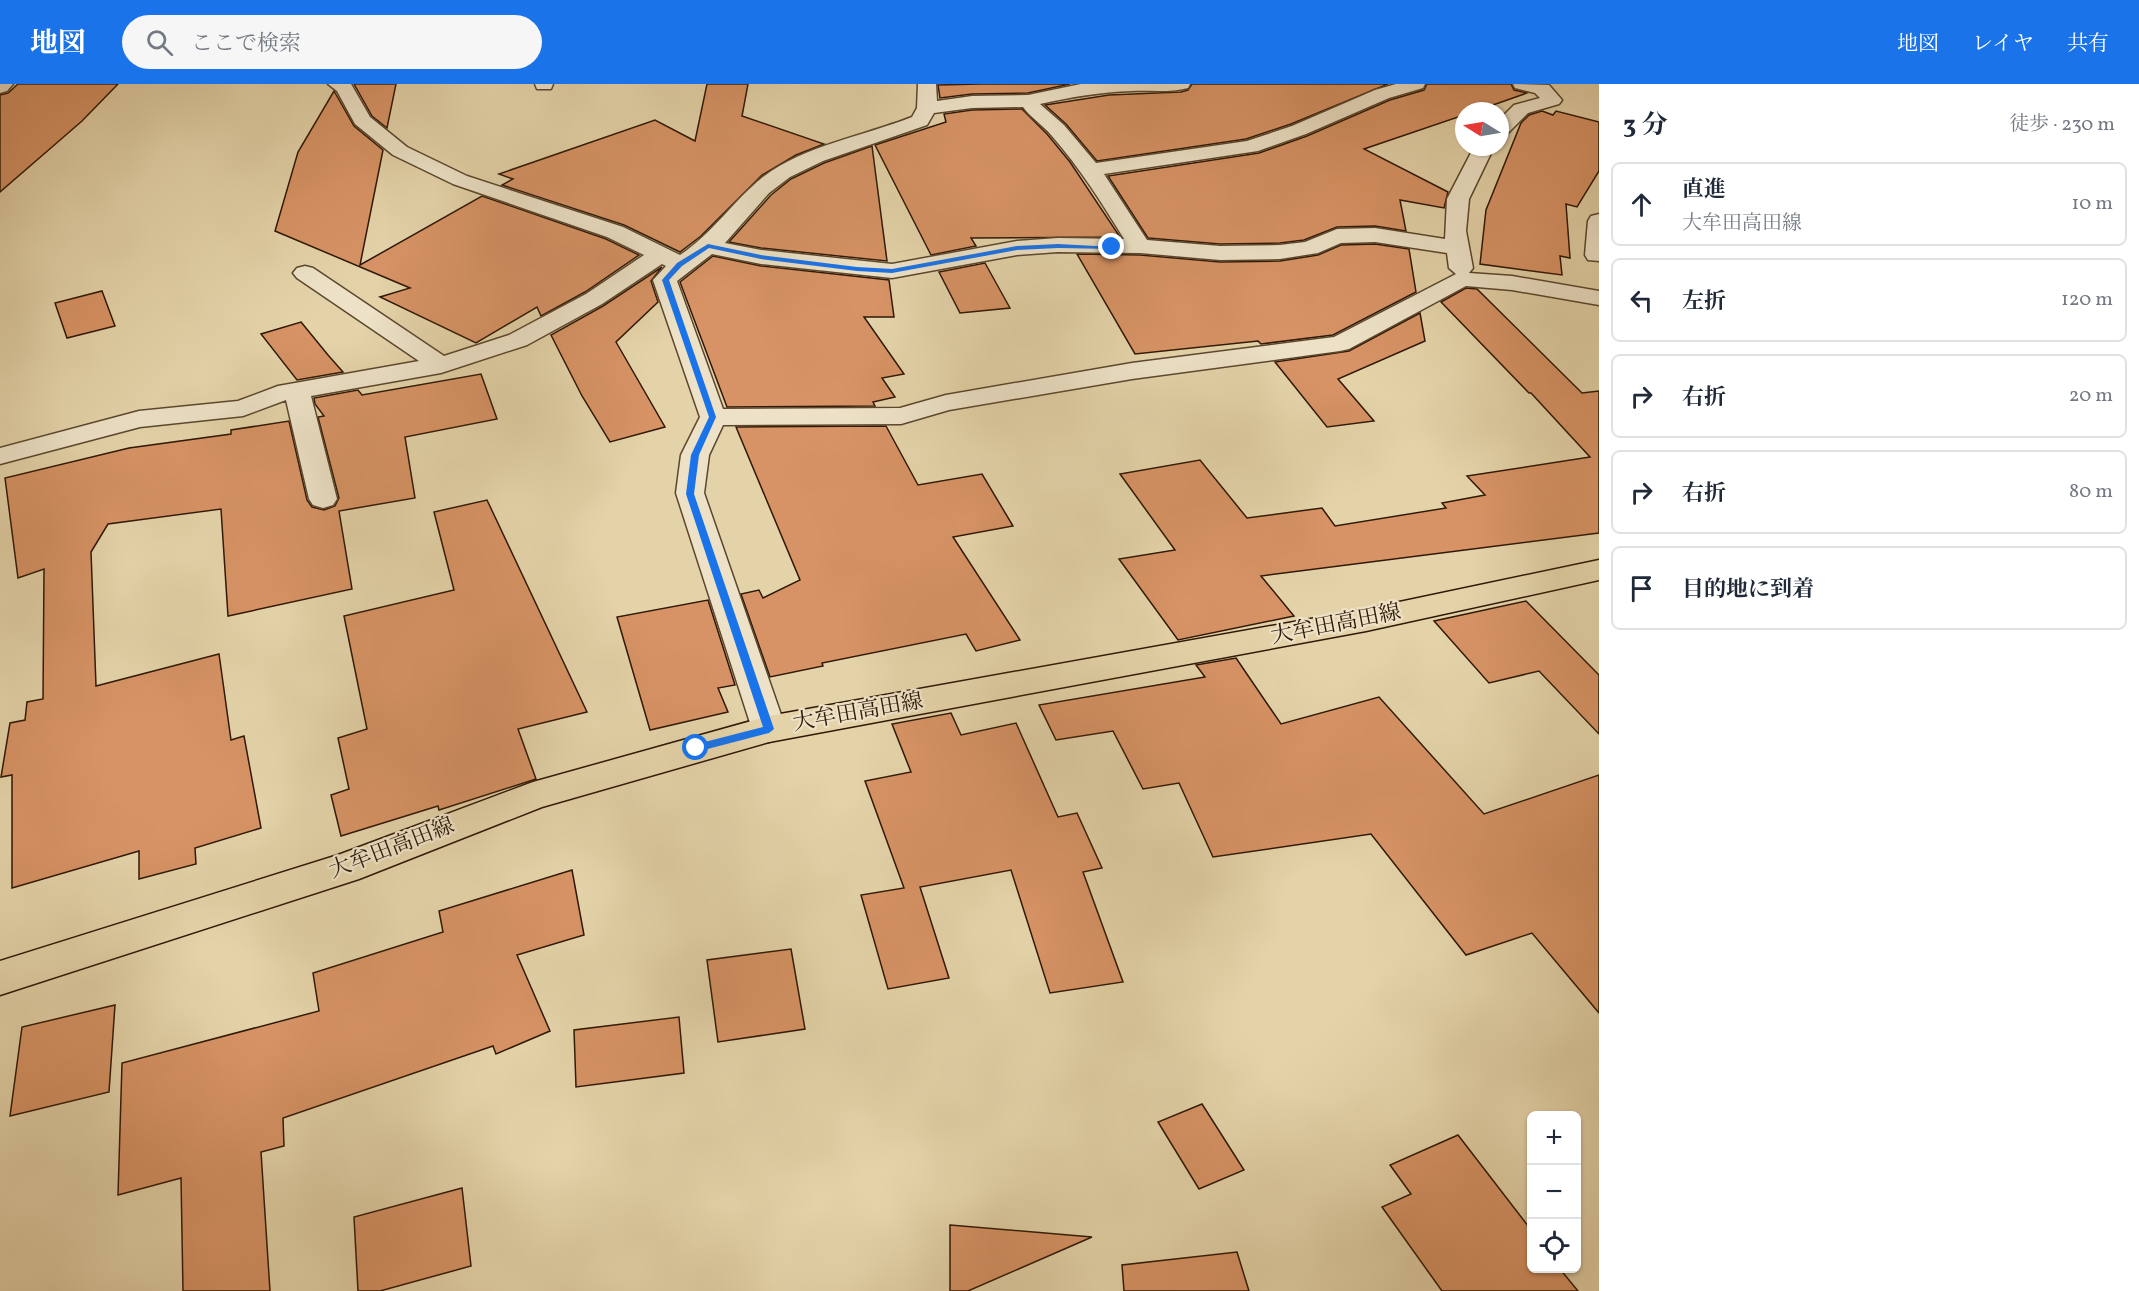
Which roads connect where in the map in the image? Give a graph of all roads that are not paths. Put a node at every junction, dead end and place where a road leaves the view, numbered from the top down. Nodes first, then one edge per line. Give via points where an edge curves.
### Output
1 (4, 84) edge
2 (337, 84) edge
3 (927, 84) edge
4 (1180, 84) edge
5 (1416, 84) edge
6 (1522, 84) edge
7 (0, 87) edge
8 (1028, 101) junction
9 (927, 108) junction
10 (1509, 121) edge
11 (1480, 156) edge
12 (1091, 170) junction
13 (1599, 220) edge
14 (708, 246) junction
15 (1140, 246) junction
16 (1458, 248) junction
17 (1598, 258) edge
18 (670, 259) junction
19 (305, 273) dead end
20 (1462, 279) junction
21 (1599, 298) edge
22 (441, 365) junction
23 (297, 391) junction
24 (712, 417) junction
25 (0, 456) edge
26 (323, 499) dead end
27 (1599, 570) edge
28 (769, 729) junction
29 (0, 978) edge

1 - 7 street
2 - 18 street via 344,87 362,120 400,151 460,180 615,232
3 - 9 street
4 - 8 street via 1089,88
5 - 12 street via 1251,147
6 - 10 street via 1542,89 1552,100 1521,109
8 - 9 street
8 - 12 street
9 - 14 street via 920,121 839,147 782,174 744,206
11 - 16 street via 1458,199
12 - 15 street
13 - 17 street
14 - 15 street via 761,257 892,271 1017,248
14 - 18 street
15 - 16 street via 1220,254 1280,252 1310,248 1338,236 1376,236
16 - 20 street
18 - 22 street via 518,340
18 - 24 street via 665,280
19 - 22 street
20 - 21 street
20 - 24 street via 1340,344 1132,371 946,403 901,416
22 - 23 street
23 - 25 street via 243,408 139,419
23 - 26 street
24 - 28 street via 695,455 690,494
27 - 28 main road, 大牟田高田線 via 1366,620
28 - 29 main road, 大牟田高田線 via 533,796 346,868

